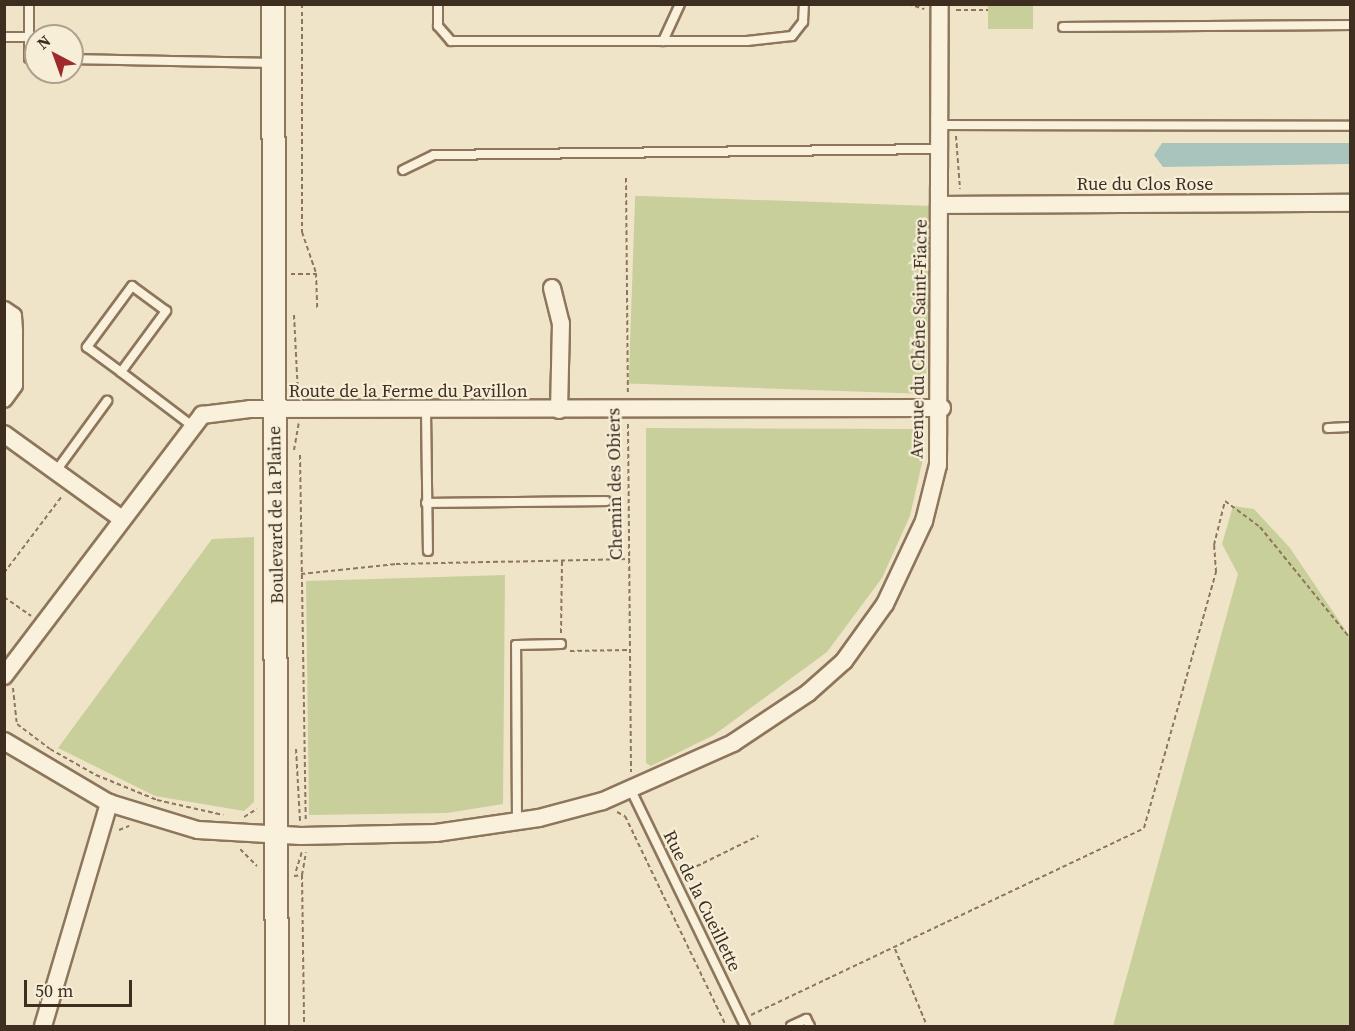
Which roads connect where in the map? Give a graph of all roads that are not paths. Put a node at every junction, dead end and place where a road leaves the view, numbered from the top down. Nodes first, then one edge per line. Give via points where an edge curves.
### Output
1 (29, 4) edge
2 (273, 4) edge
3 (438, 4) edge
4 (680, 4) edge
5 (804, 4) edge
6 (940, 4) edge
7 (29, 24) edge
8 (1350, 24) edge
9 (1063, 27) dead end
10 (4, 37) edge
11 (24, 37) edge
12 (663, 41) junction
13 (84, 59) edge
14 (273, 63) junction
15 (949, 125) junction
16 (1350, 126) edge
17 (941, 149) junction
18 (403, 170) dead end
19 (1350, 203) edge
20 (940, 205) junction
21 (552, 288) dead end
22 (4, 310) edge
23 (121, 372) junction
24 (4, 399) edge
25 (107, 401) dead end
26 (942, 408) junction
27 (559, 410) junction
28 (275, 411) junction
29 (426, 411) junction
30 (191, 425) junction
31 (1350, 427) edge
32 (1328, 428) dead end
33 (4, 434) edge
34 (56, 471) junction
35 (606, 501) dead end
36 (426, 503) junction
37 (122, 519) junction
38 (428, 551) dead end
39 (561, 644) road end
40 (12, 677) edge
41 (4, 741) edge
42 (631, 783) junction
43 (109, 803) junction
44 (517, 823) junction
45 (277, 836) junction
46 (743, 1023) edge
47 (43, 1026) edge
48 (277, 1026) edge
49 (791, 1026) edge
50 (810, 1026) edge

1 - 7 lane
2 - 14 main road, Boulevard de la Plaine
3 - 12 lane via 438,26 451,41
4 - 12 lane
5 - 12 lane via 803,22 785,40
6 - 15 street, Avenue du Chêne Saint-Fiacre
8 - 9 lane
10 - 11 lane
13 - 14 lane
14 - 28 main road, Boulevard de la Plaine
15 - 16 lane
15 - 17 street, Avenue du Chêne Saint-Fiacre
17 - 18 lane via 434,155
17 - 20 street, Avenue du Chêne Saint-Fiacre
19 - 20 street, Rue du Clos Rose
20 - 26 street, Avenue du Chêne Saint-Fiacre
21 - 27 street via 561,323
22 - 24 street via 13,316 14,332 14,385
23 - 23 lane via 87,347 132,286 166,311
23 - 30 lane
25 - 34 lane
26 - 27 street, Route de la Ferme du Pavillon
26 - 42 street, Avenue du Chêne Saint-Fiacre via 938,465 924,521 885,604 843,661 773,719
27 - 29 street, Route de la Ferme du Pavillon
28 - 29 street, Route de la Ferme du Pavillon
28 - 30 street, Route de la Ferme du Pavillon via 220,411 202,415
28 - 45 main road, Boulevard de la Plaine
29 - 36 lane
30 - 37 street, Route de la Ferme du Pavillon
31 - 32 lane
33 - 34 street
34 - 37 street
35 - 36 lane
36 - 38 lane
37 - 40 street, Route de la Ferme du Pavillon via 43,624
39 - 44 lane via 516,645
41 - 43 street, Avenue du Chêne Saint-Fiacre
42 - 44 street, Avenue du Chêne Saint-Fiacre
42 - 46 lane, Rue de la Cueillette via 672,878
43 - 45 street, Avenue du Chêne Saint-Fiacre via 198,830 237,836
43 - 47 street
44 - 45 street, Avenue du Chêne Saint-Fiacre via 436,834
45 - 48 main road, Boulevard de la Plaine via 268,877
49 - 50 lane via 806,1019

